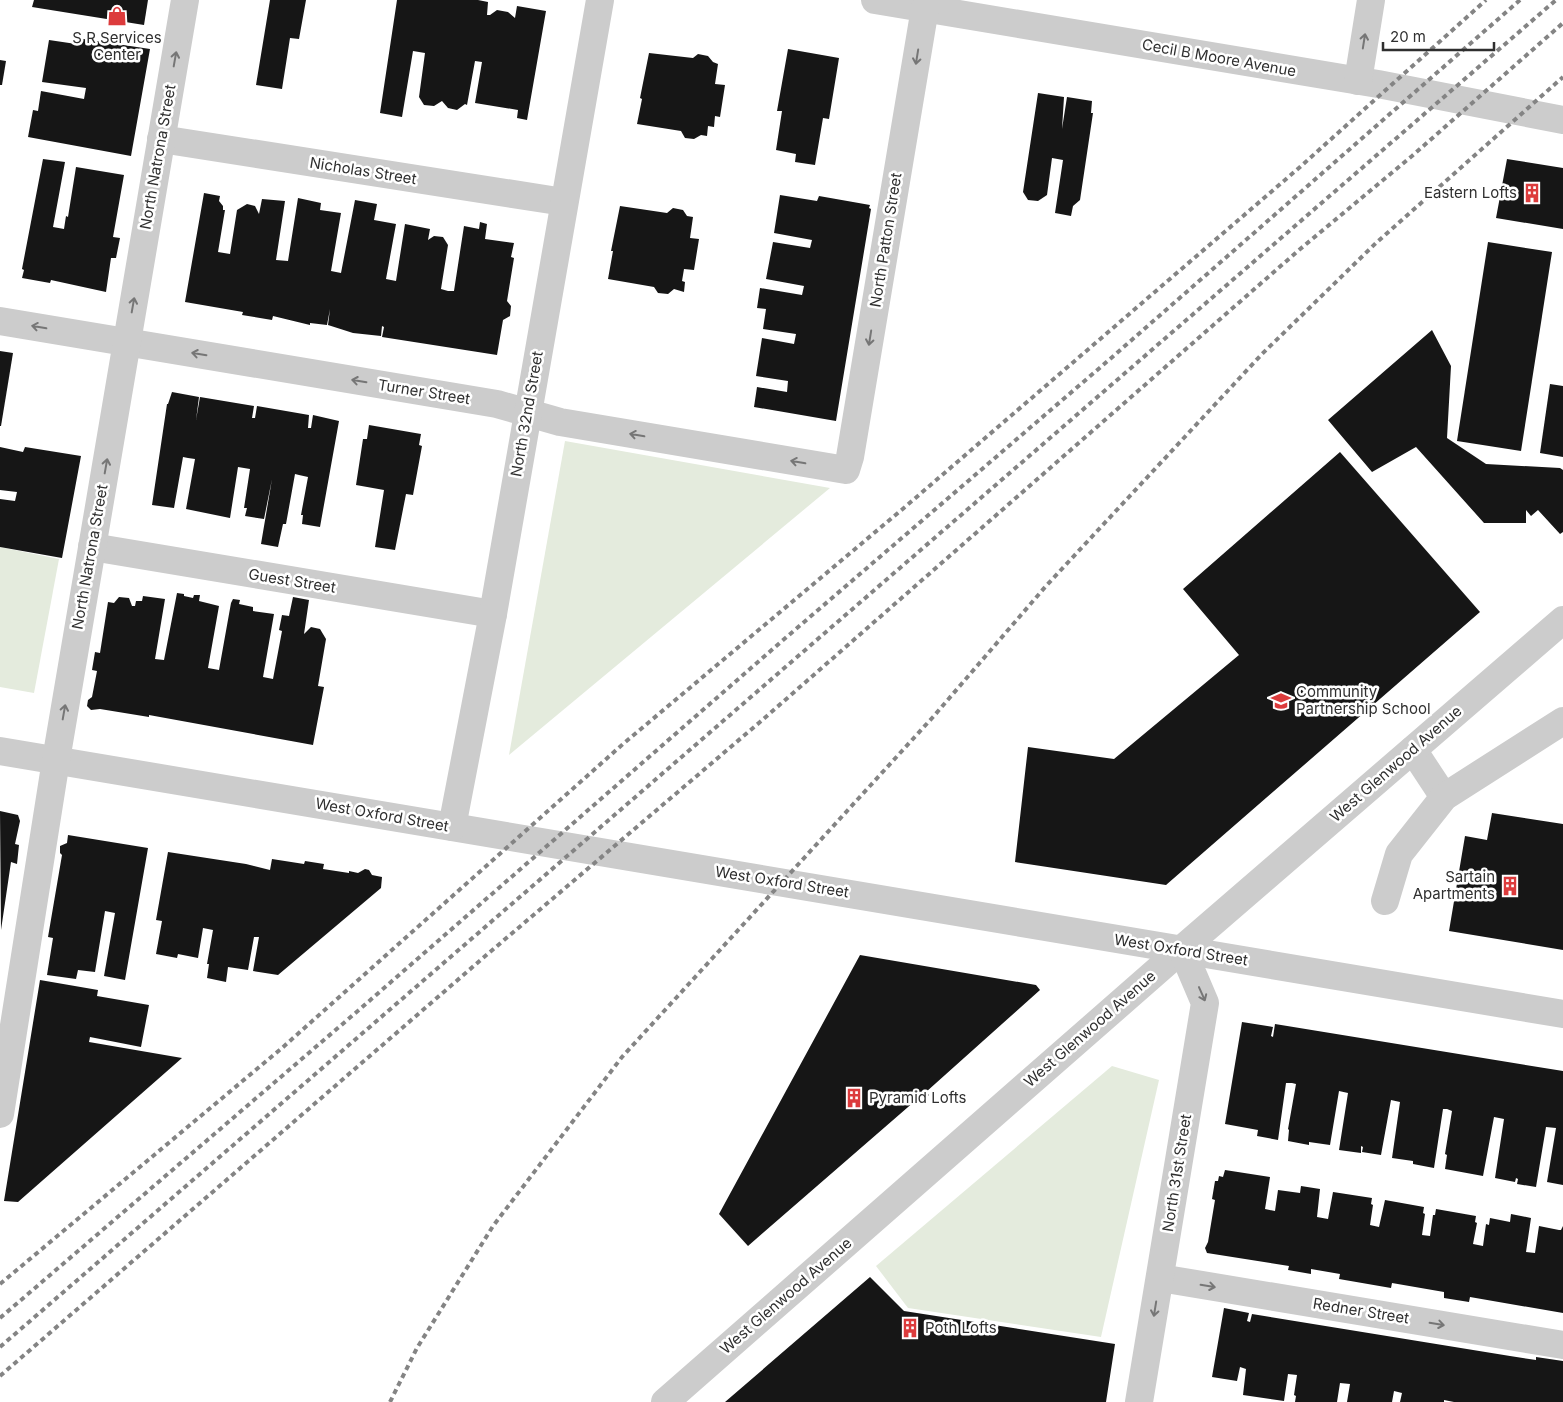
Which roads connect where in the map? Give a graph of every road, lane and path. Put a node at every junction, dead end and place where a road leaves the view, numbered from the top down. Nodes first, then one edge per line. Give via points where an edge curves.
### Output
1 (185, 0) edge
2 (600, 0) edge
3 (875, 0) edge
4 (1371, 0) edge
5 (925, 8) junction
6 (1368, 83) junction
7 (1563, 120) edge
8 (161, 139) junction
9 (564, 202) junction
10 (0, 321) edge
11 (127, 342) junction
12 (528, 413) junction
13 (846, 470) joint
14 (92, 547) junction
15 (493, 614) junction
16 (1563, 620) edge
17 (1563, 721) edge
18 (1413, 750) junction
19 (0, 751) edge
20 (56, 760) junction
21 (1444, 797) junction
22 (452, 827) junction
23 (1385, 901) dead end
24 (1182, 949) junction
25 (1563, 1014) edge
26 (0, 1114) edge
27 (1160, 1278) junction
28 (1563, 1345) edge
29 (665, 1402) edge
30 (1139, 1402) edge

8 -> 1 street, North Natrona Street
2 - 9 street, North 32nd Street
3 - 5 street, Cecil B Moore Avenue
6 -> 4 street
5 - 6 street, Cecil B Moore Avenue
5 -> 13 street, North Patton Street
6 - 7 street, Cecil B Moore Avenue
8 - 9 street, Nicholas Street
11 -> 8 street, North Natrona Street
9 - 12 street, North 32nd Street
11 -> 10 street, Turner Street
12 -> 11 street, Turner Street via 498,404
14 -> 11 street, North Natrona Street
13 -> 12 street, Turner Street via 560,422
12 - 15 street, North 32nd Street
14 - 15 street, Guest Street
20 -> 14 street, North Natrona Street
15 - 22 street, North 32nd Street
16 - 18 street, West Glenwood Avenue
17 - 21 street
18 - 21 street
18 - 24 street, West Glenwood Avenue
19 - 20 street, West Oxford Street
20 - 22 street, West Oxford Street
20 - 26 street, North Natrona Street
21 - 23 street via 1399,854
22 - 24 street, West Oxford Street
24 - 25 street, West Oxford Street
24 -> 27 street, North 31st Street via 1206,1003
24 - 29 street, West Glenwood Avenue
27 -> 28 street, Redner Street
27 -> 30 street, North 31st Street

